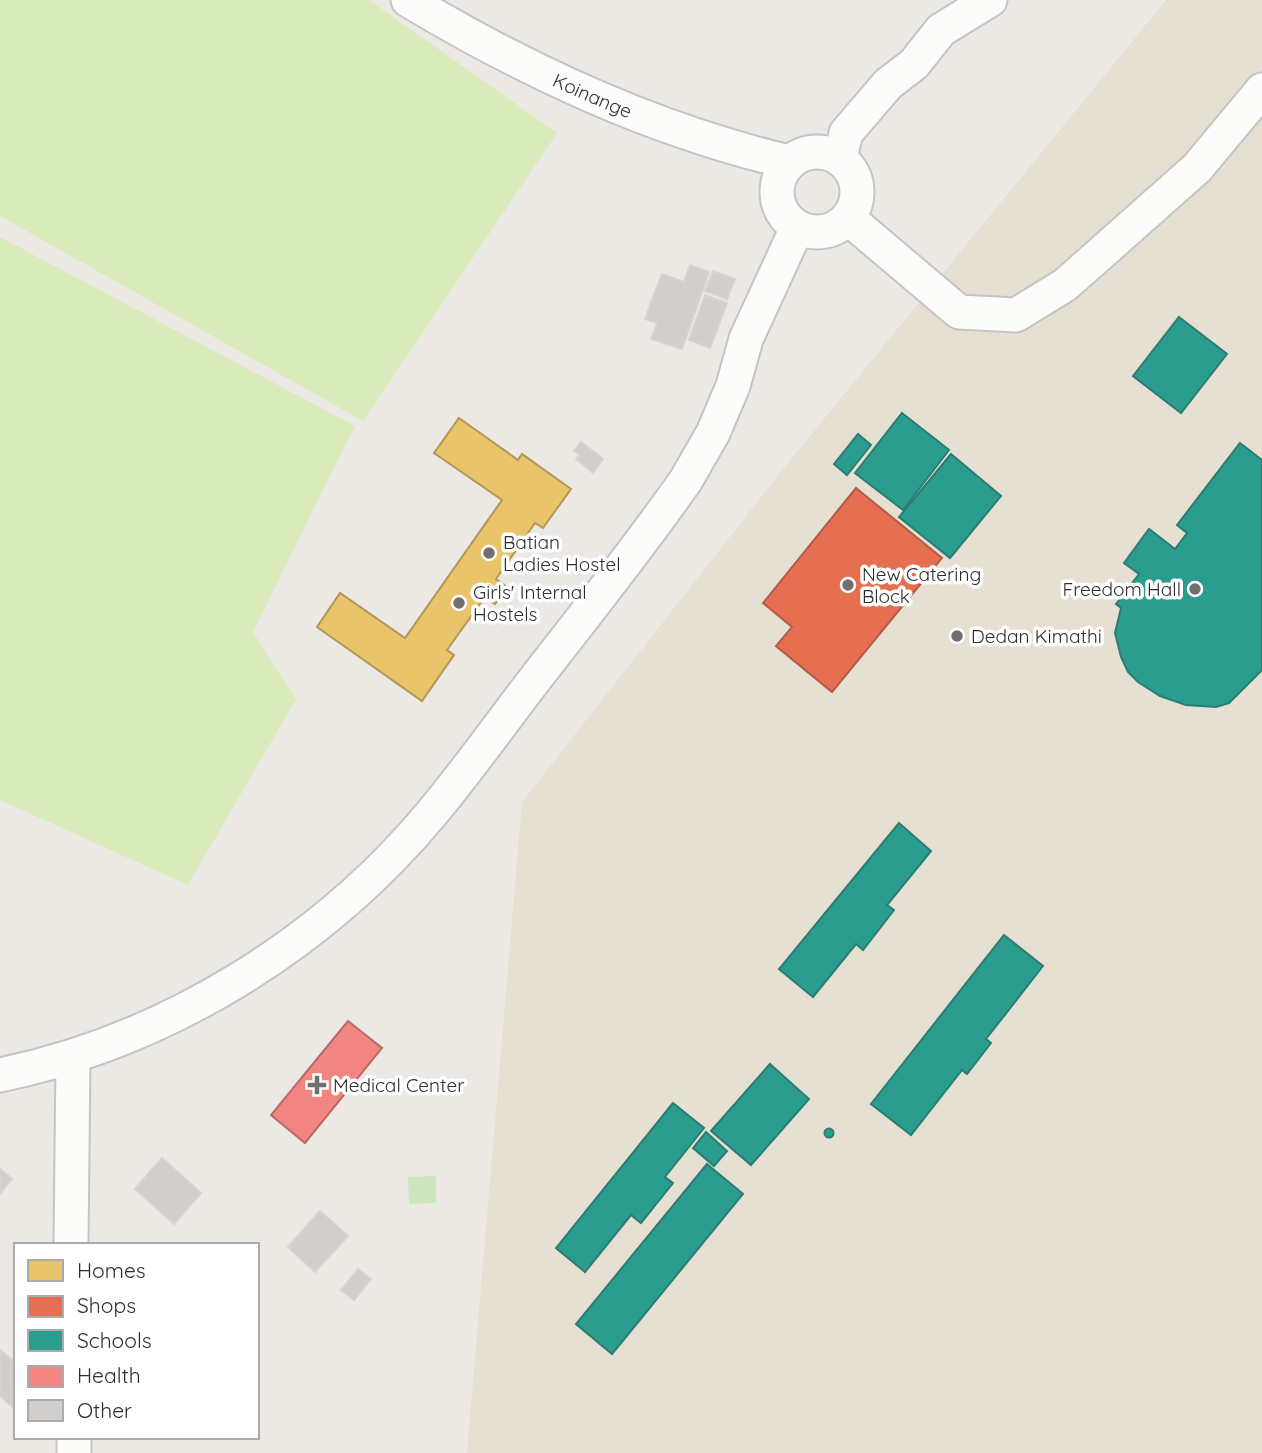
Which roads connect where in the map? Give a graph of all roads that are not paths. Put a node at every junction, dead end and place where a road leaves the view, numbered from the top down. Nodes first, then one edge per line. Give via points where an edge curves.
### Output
1 (408, 0) edge
2 (989, 0) edge
3 (1262, 90) edge
4 (840, 158) junction
5 (789, 162) junction
6 (848, 218) junction
7 (797, 228) junction
8 (73, 1057) junction
9 (0, 1075) edge
10 (71, 1243) edge

1 - 5 street, Koinange via 568,87 726,147
2 - 4 street via 941,30 914,64 888,84 846,133
3 - 6 street via 1197,168 1065,285 1016,315 959,312
4 - 5 street via 814,152
4 - 6 street via 850,168 858,193
5 - 7 street via 781,173 776,198 787,220
6 - 7 street via 824,232
7 - 8 street via 746,338 713,433 686,480 431,814 373,875 263,965 163,1018
8 - 9 street
8 - 10 street

